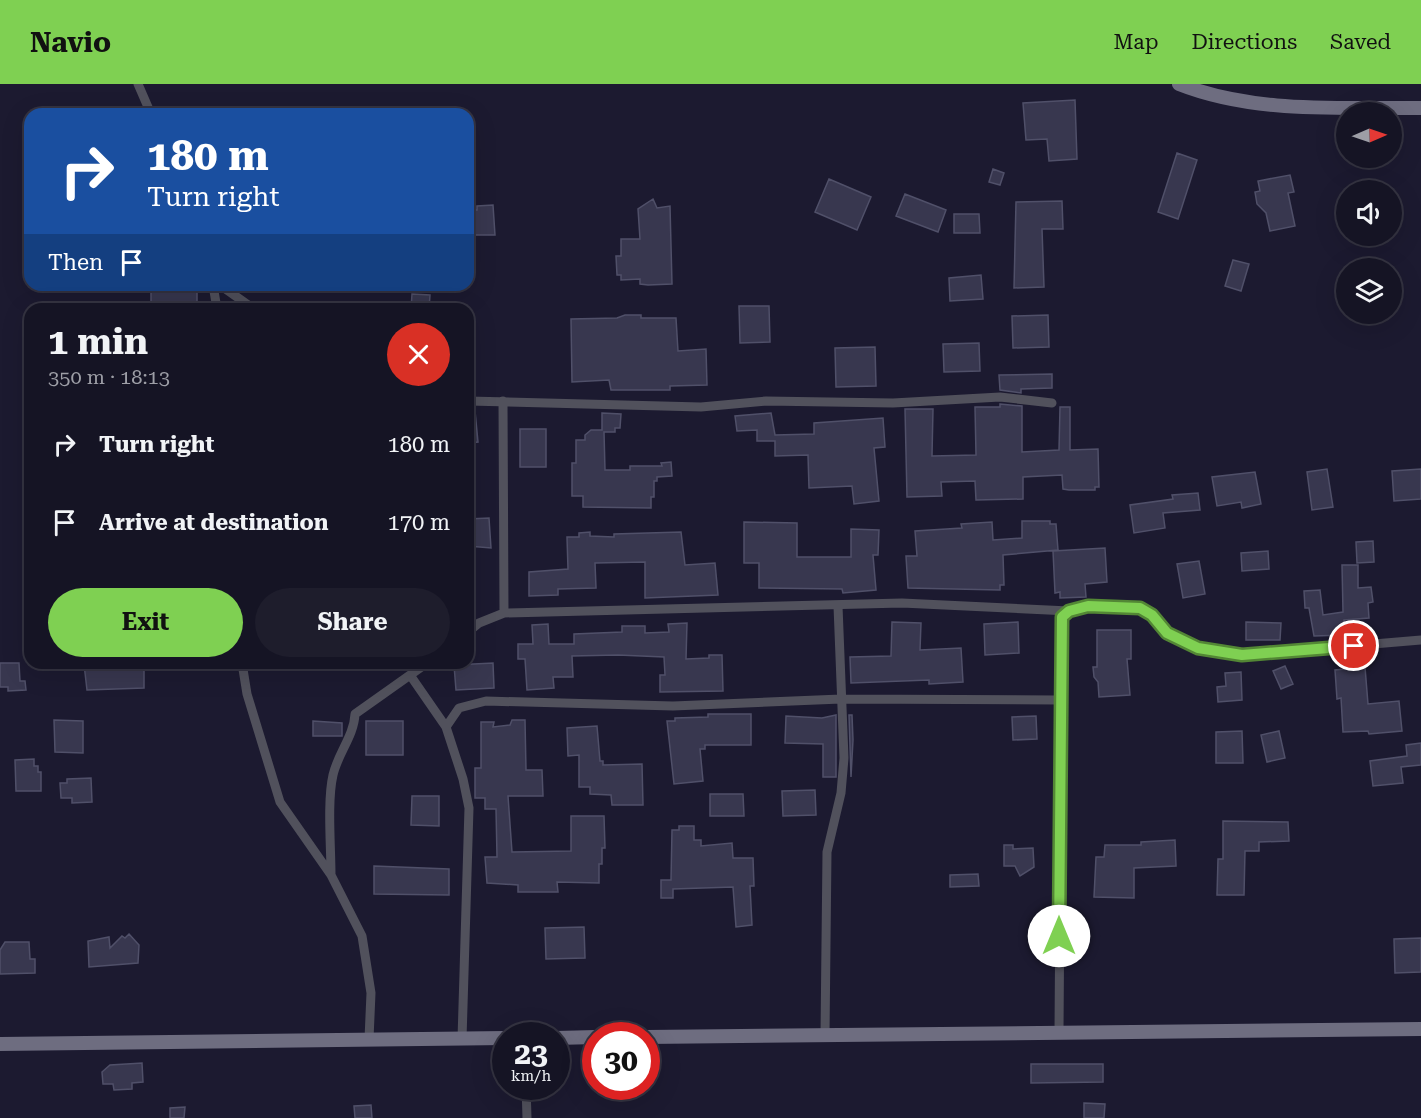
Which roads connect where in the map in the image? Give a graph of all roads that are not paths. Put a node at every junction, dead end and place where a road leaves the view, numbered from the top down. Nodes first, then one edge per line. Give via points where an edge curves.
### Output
1 (138, 84) edge
2 (1179, 84) edge
3 (148, 108) edge
4 (1421, 108) edge
5 (228, 291) edge
6 (246, 303) edge
7 (474, 401) edge
8 (503, 401) junction
9 (1052, 403) dead end
10 (838, 606) junction
11 (1069, 611) junction
12 (504, 613) junction
13 (474, 627) edge
14 (1421, 640) edge
15 (243, 669) edge
16 (418, 669) edge
17 (410, 675) junction
18 (841, 699) junction
19 (1059, 700) junction
20 (446, 727) junction
21 (331, 875) junction
22 (1421, 1029) edge
23 (1059, 1031) junction
24 (825, 1035) junction
25 (660, 1037) edge
26 (492, 1038) edge
27 (369, 1039) junction
28 (462, 1039) junction
29 (0, 1044) edge
30 (526, 1100) edge
31 (527, 1118) edge

1 - 3 street
2 - 4 street via 1233,100 1271,105
5 - 6 street
7 - 8 street
8 - 9 street via 701,407 766,401 892,403 1000,397
8 - 12 street
10 - 11 street via 902,603
10 - 12 street
10 - 18 street
11 - 14 street via 1088,606 1140,608 1152,615 1167,633 1198,648 1242,655
11 - 19 street via 1062,617 1060,634
12 - 13 street
15 - 21 street via 280,802
16 - 17 street
17 - 20 street
17 - 21 street via 356,714 354,730 340,751 332,778
18 - 19 street
18 - 20 street via 673,706 486,701 459,708
18 - 24 street via 841,793 827,852
19 - 23 street
20 - 28 street via 469,808
21 - 27 street via 362,936 371,993
22 - 23 street
23 - 24 street
24 - 25 street
26 - 28 street
27 - 28 street
27 - 29 street
30 - 31 street

